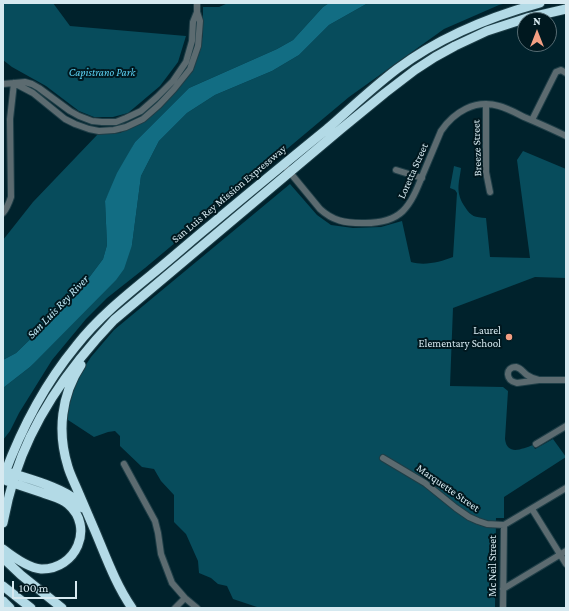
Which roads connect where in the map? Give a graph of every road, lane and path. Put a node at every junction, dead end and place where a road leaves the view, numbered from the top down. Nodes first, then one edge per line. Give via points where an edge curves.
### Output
1 (197, 3) edge
2 (540, 3) edge
3 (566, 9) edge
4 (566, 73) edge
5 (14, 83) junction
6 (3, 84) edge
7 (486, 104) junction
8 (532, 120) junction
9 (566, 136) edge
10 (3, 160) edge
11 (10, 160) junction
12 (283, 164) junction
13 (396, 170) dead end
14 (290, 173) junction
15 (422, 178) junction
16 (490, 192) dead end
17 (3, 213) edge
18 (114, 320) junction
19 (539, 380) dead end
20 (566, 380) edge
21 (566, 426) edge
22 (536, 444) dead end
23 (383, 458) dead end
24 (124, 464) dead end
25 (4, 476) edge
26 (14, 479) junction
27 (566, 488) edge
28 (532, 509) junction
29 (3, 523) edge
30 (504, 525) junction
31 (97, 536) junction
32 (563, 553) edge
33 (6, 556) edge
34 (566, 564) edge
35 (4, 586) edge
36 (503, 589) junction
37 (185, 598) junction
38 (3, 601) edge
39 (10, 608) edge
40 (31, 608) edge
41 (62, 608) edge
42 (132, 608) edge
43 (175, 608) edge
44 (197, 608) edge
45 (503, 608) edge

1 - 5 street via 200,21 198,46 190,69 159,105 143,119 126,127 100,131 75,124 33,93
2 - 12 highway, San Luis Rey Mission Expressway via 474,25 426,50 374,88
3 - 14 highway, San Luis Rey Mission Expressway via 487,31 435,57 385,93
4 - 8 street via 561,70 556,72
5 - 6 street
5 - 11 street via 10,119
7 - 8 street, Loretta Street via 500,106
7 - 15 street, Loretta Street via 466,108 452,117 441,131
7 - 16 street, Breeze Street via 486,172
8 - 9 street, Loretta Street
10 - 11 street
11 - 17 street via 10,197
12 - 14 street, Loretta Street
12 - 25 highway, San Luis Rey Mission Expressway via 122,299 83,337 43,391 19,436
13 - 15 street
14 - 15 street, Loretta Street via 325,214 344,222 355,223 376,223 398,215 411,201
14 - 18 highway, San Luis Rey Mission Expressway
18 - 26 highway via 53,395 30,438
18 - 31 highway via 75,375 65,402 62,420 62,442 68,468
19 - 20 street
21 - 22 street
23 - 30 street, Marquette Street via 425,483 478,522
24 - 37 street via 155,520 161,554 172,583
25 - 26 highway
26 - 29 highway
26 - 31 highway via 68,494 84,511
26 - 33 highway via 69,504 78,518 80,540 69,559 57,566 40,568
27 - 28 street
28 - 30 street
28 - 32 street
30 - 36 street, Mc Neil Street
31 - 42 highway via 123,596
32 - 34 street
32 - 36 street
33 - 41 highway via 21,575
35 - 40 highway
36 - 45 street, Mc Neil Street
37 - 43 street
37 - 44 street
38 - 39 highway

